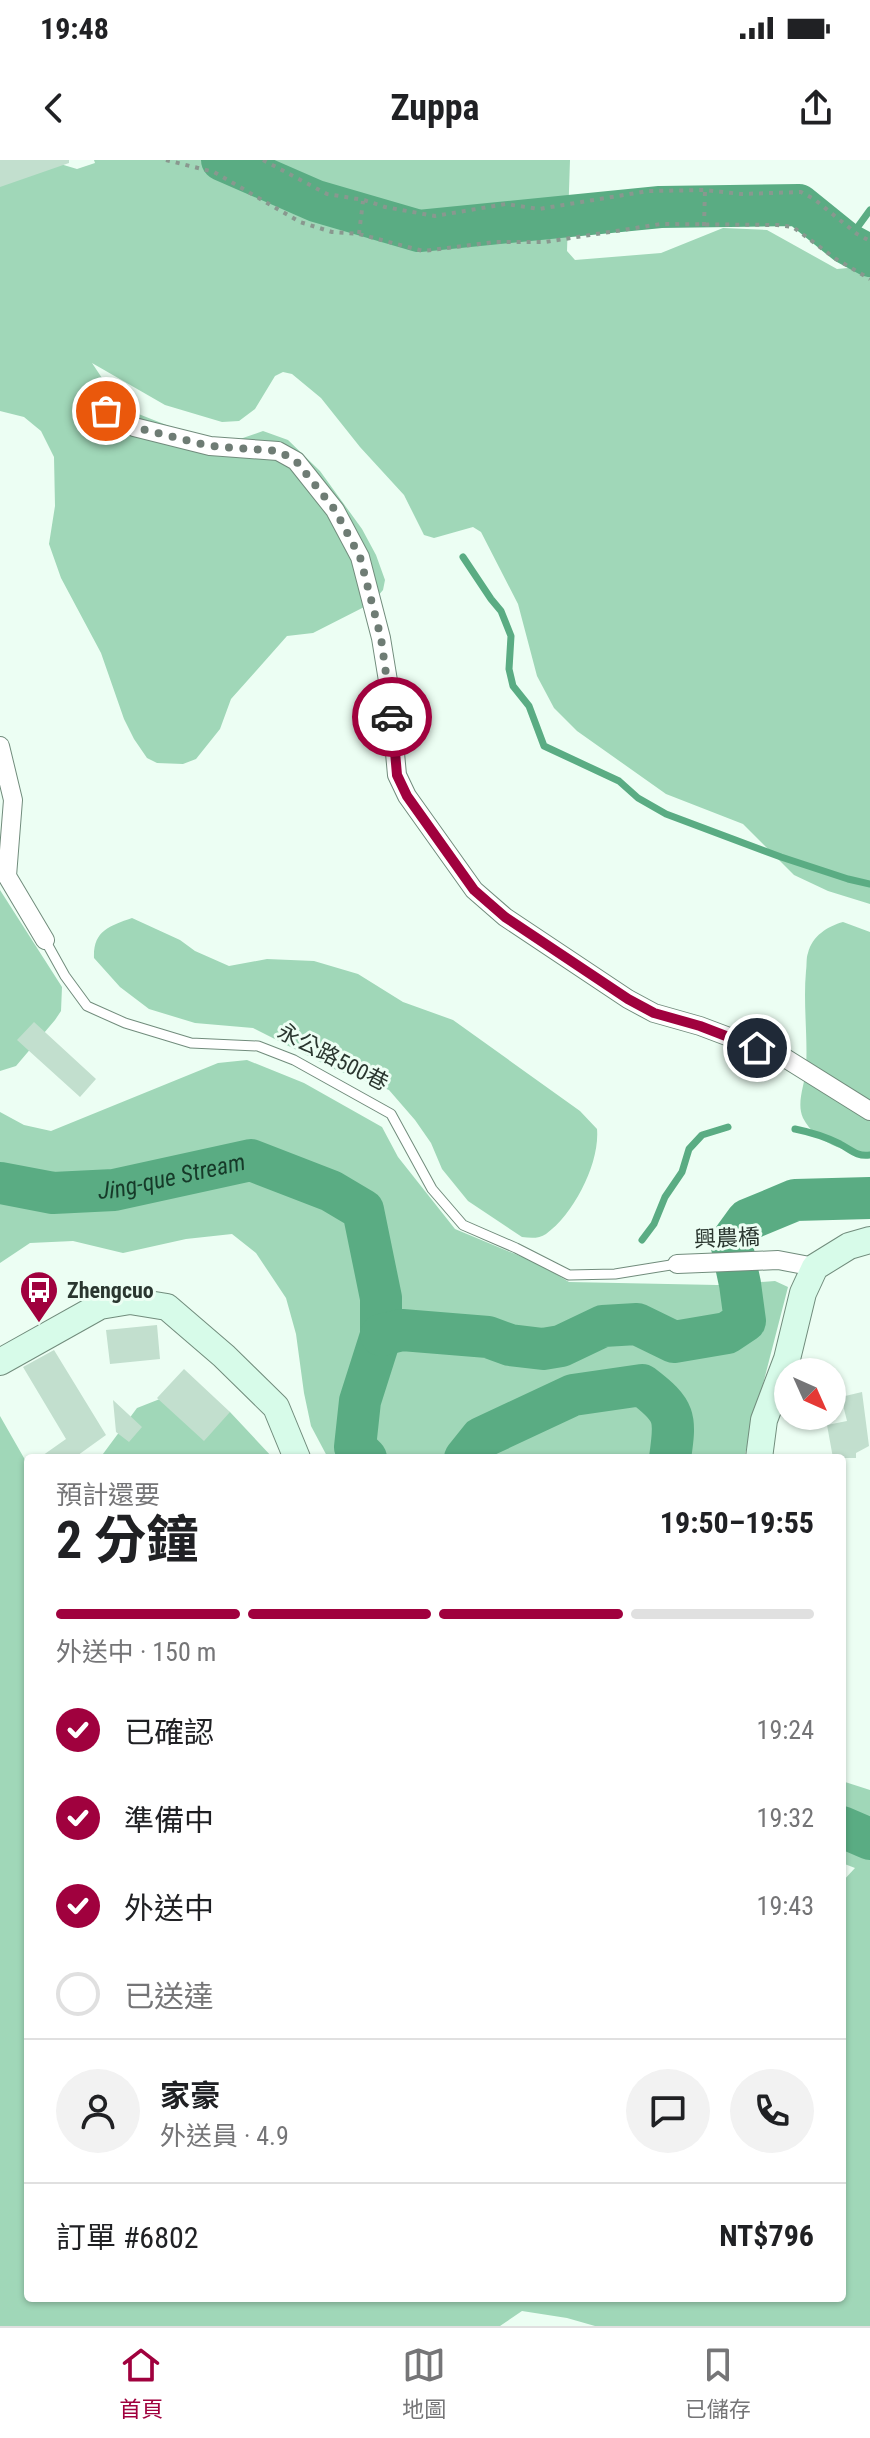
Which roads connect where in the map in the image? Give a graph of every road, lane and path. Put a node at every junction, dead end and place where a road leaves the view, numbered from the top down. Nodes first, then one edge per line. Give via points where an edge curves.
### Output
1 (166, 160) edge
2 (263, 160) edge
3 (705, 190) junction
4 (364, 200) junction
5 (704, 226) junction
6 (359, 234) junction
7 (870, 241) edge
8 (870, 279) edge
9 (98, 393) dead end
10 (0, 746) edge
11 (45, 940) joint
12 (870, 1111) edge
13 (870, 1240) edge
14 (677, 1264) joint
15 (815, 1267) junction
16 (0, 1362) edge
17 (295, 1454) edge
18 (760, 1454) edge

1 - 6 path via 214,172 300,222
2 - 4 path via 327,194
3 - 4 path via 648,191 539,209 506,204 435,216
3 - 5 path
3 - 7 path via 801,192
4 - 6 path
5 - 6 path via 661,224 545,242 423,251
5 - 8 path via 793,227
9 - 12 street via 106,411 134,427 210,446 278,451 296,461 335,510 360,557 381,638 397,775 474,890 505,917 628,999 785,1058
10 - 11 street, 永公路500巷 via 13,800 7,876
11 - 14 lane, 永公路500巷 via 87,1006 191,1043 258,1046 391,1114 432,1189 463,1225 569,1275
13 - 15 street
14 - 15 street, 興農橋 via 778,1260
15 - 18 street via 764,1420
16 - 17 street via 100,1306 130,1301 167,1307 276,1407

